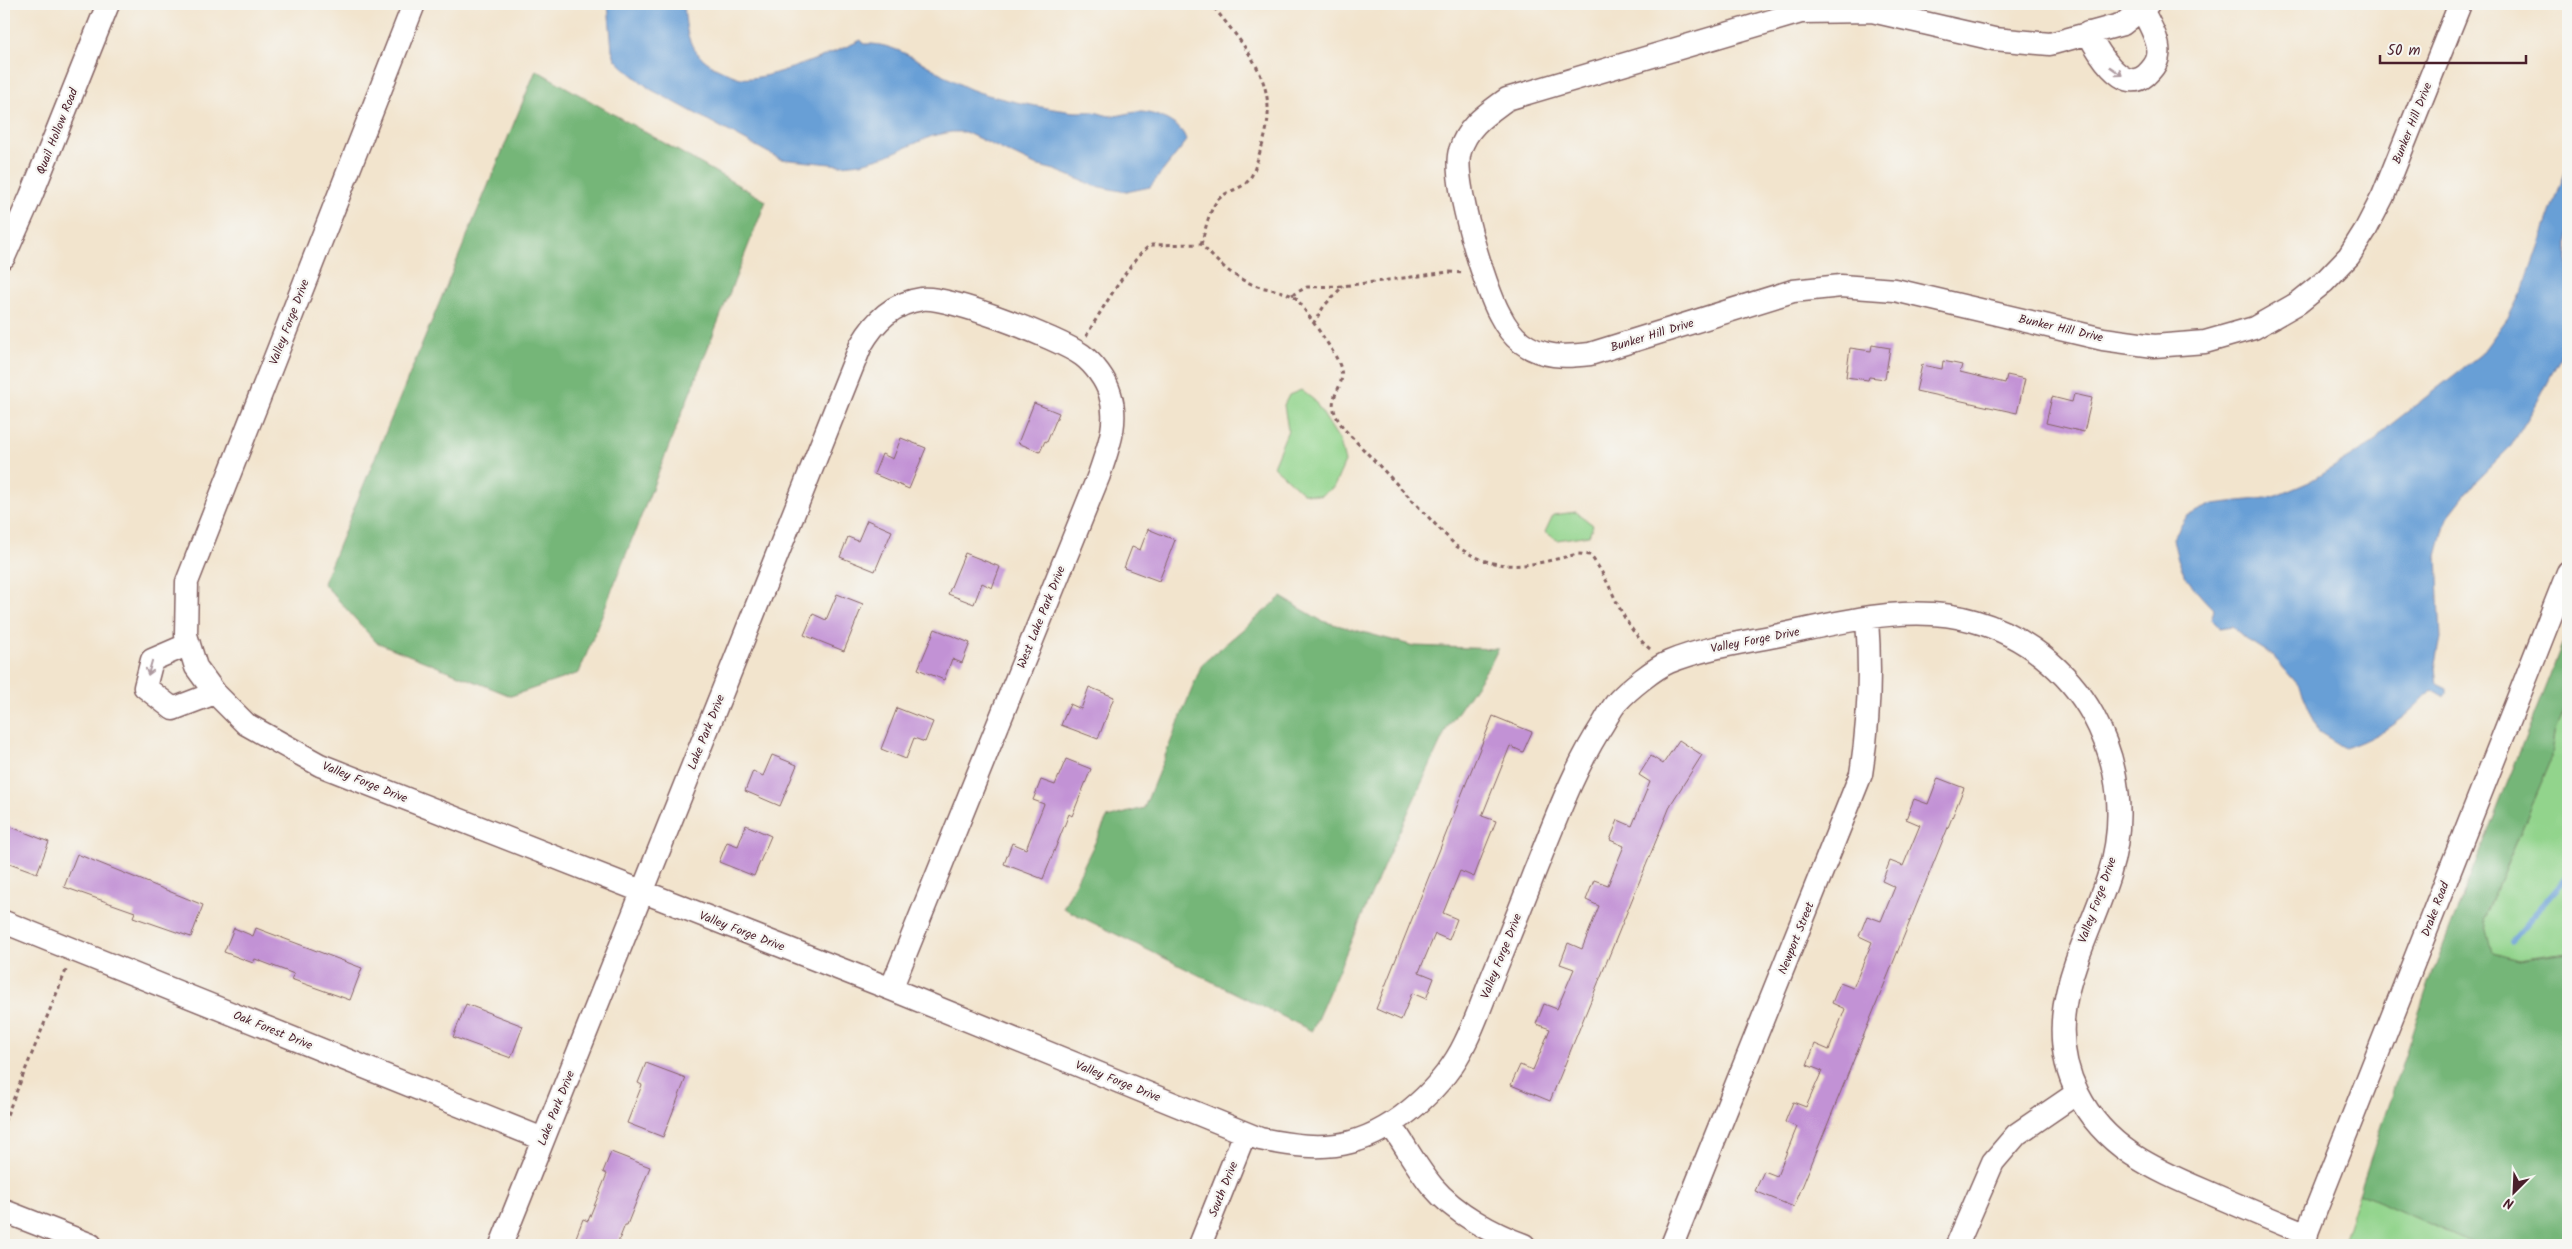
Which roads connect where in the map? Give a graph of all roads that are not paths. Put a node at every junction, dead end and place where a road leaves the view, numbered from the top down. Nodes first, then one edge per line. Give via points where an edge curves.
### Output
1 (108, 4) edge
2 (414, 4) edge
3 (2460, 4) edge
4 (2145, 6) edge
5 (2088, 33) junction
6 (4, 257) edge
7 (976, 310) joint
8 (2568, 572) edge
9 (1867, 619) junction
10 (189, 644) junction
11 (215, 694) junction
12 (642, 892) junction
13 (4, 922) edge
14 (891, 989) junction
15 (2077, 1093) junction
16 (1391, 1125) junction
17 (1245, 1133) junction
18 (543, 1139) junction
19 (4, 1211) edge
20 (2304, 1240) edge
21 (91, 1245) edge
22 (501, 1245) edge
23 (1200, 1245) edge
24 (1524, 1245) edge
25 (1672, 1245) edge
26 (1958, 1245) edge

1 - 6 street, Quail Hollow Road
2 - 10 street, Valley Forge Drive via 187,582 186,635
3 - 5 street, Bunker Hill Drive via 2382,196 2348,256 2324,282 2298,303 2254,328 2231,336 2180,345 2130,343 1895,290 1841,286 1793,291 1590,354 1559,357 1534,350 1520,341 1508,327 1491,296 1462,199 1457,170 1459,152 1475,123 1507,99 1801,12 1872,11 1994,39 2050,44
4 - 5 street, Bunker Hill Drive via 2123,24
5 -> 4 street, Bunker Hill Drive via 2103,60 2118,75 2142,78 2153,68 2159,55
7 - 12 street, Lake Park Drive via 938,299 908,303 880,318 861,345
7 - 14 street, West Lake Park Drive via 1077,352 1093,365 1110,393 1114,408 1112,436
8 - 20 street, Drake Road
9 - 15 street, Valley Forge Drive via 1940,614 1974,620 2006,633 2062,673 2084,700 2102,733 2117,785 2119,826 2109,876 2076,959 2065,999 2064,1042 2067,1064
9 - 16 street, Valley Forge Drive via 1709,649 1664,664 1618,701 1579,763 1464,1047 1429,1093
9 - 25 street, Newport Street via 1870,658 1868,728 1861,774
10 - 11 street, Valley Forge Drive via 196,667
10 -> 11 street via 152,660 145,687 173,709
11 - 12 street, Valley Forge Drive via 246,724 320,765
12 - 14 street, Valley Forge Drive
12 - 18 street, Lake Park Drive
13 - 18 street, Oak Forest Drive
14 - 17 street, Valley Forge Drive
15 - 20 street, Valley Forge Drive via 2092,1118 2130,1155
15 - 26 street via 2017,1134 1993,1162
16 - 17 street, Valley Forge Drive via 1350,1142 1313,1146 1280,1143
16 - 24 street via 1433,1186 1452,1204 1505,1238
17 - 23 street, South Drive
18 - 22 street, Lake Park Drive
19 - 21 street

